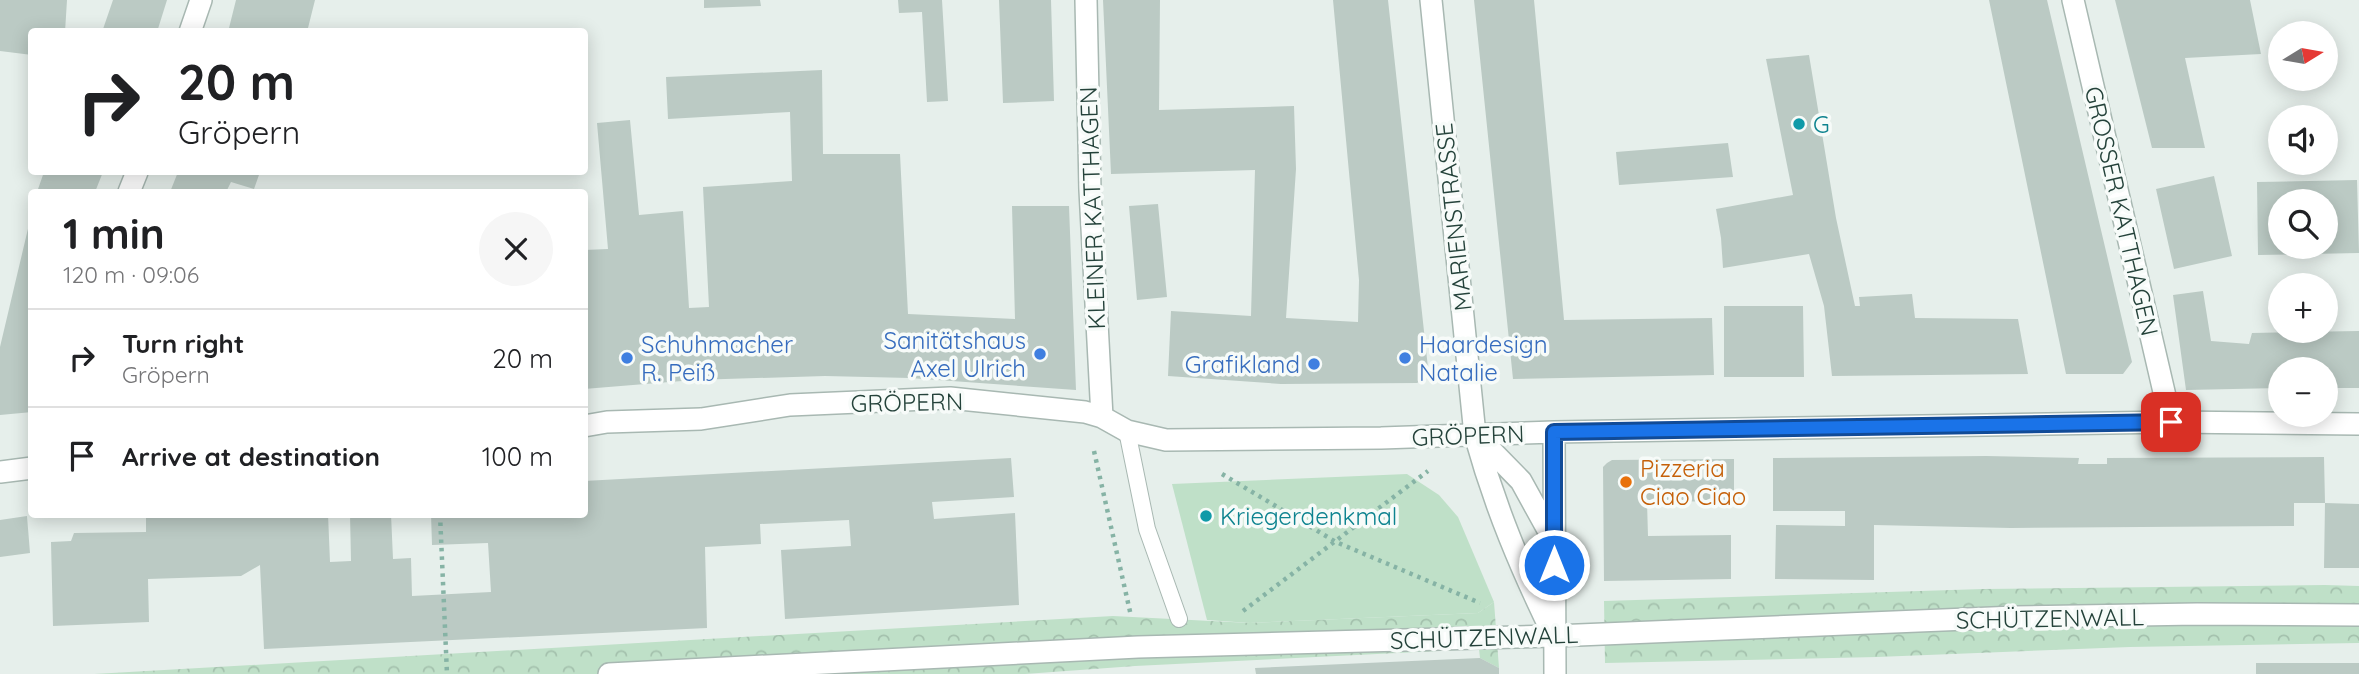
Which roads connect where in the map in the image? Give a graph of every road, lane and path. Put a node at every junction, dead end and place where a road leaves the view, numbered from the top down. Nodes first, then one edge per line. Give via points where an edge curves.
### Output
1 (201, 0) edge
2 (1086, 0) edge
3 (1431, 0) edge
4 (2073, 0) edge
5 (191, 28) edge
6 (1094, 414) junction
7 (2171, 422) junction
8 (2359, 424) edge
9 (588, 425) edge
10 (1127, 431) junction
11 (1554, 432) junction
12 (1475, 435) junction
13 (1212, 467) dead end
14 (28, 468) edge
15 (1429, 470) dead end
16 (0, 472) edge
17 (440, 518) edge
18 (1554, 541) junction
19 (1336, 542) junction
20 (1492, 608) dead end
21 (1240, 614) dead end
22 (2359, 615) edge
23 (1179, 619) dead end
24 (1554, 636) junction
25 (1138, 647) junction
26 (447, 674) edge
27 (609, 674) edge
28 (1555, 674) edge

1 - 5 street
2 - 6 street, KLEINER KATTHAGEN
3 - 12 street, MARIENSTRASSE
4 - 7 street, GROSSER KATTHAGEN
6 - 9 street, GRÖPERN via 950,398 790,405 701,419
6 - 10 street, GRÖPERN
6 - 25 path
7 - 8 street, GRÖPERN
7 - 11 street, GRÖPERN
10 - 12 street, GRÖPERN via 1166,440
10 - 23 lane via 1147,529
11 - 12 street, GRÖPERN
11 - 18 street
12 - 18 street via 1521,481
12 - 24 street, MARIENSTRASSE via 1522,572
13 - 19 path
14 - 16 street
15 - 19 path
17 - 26 path
18 - 24 street
19 - 20 path
19 - 21 path
22 - 24 street, SCHÜTZENWALL via 2016,617
24 - 25 street, SCHÜTZENWALL
24 - 28 street
25 - 27 street, SCHÜTZENWALL

